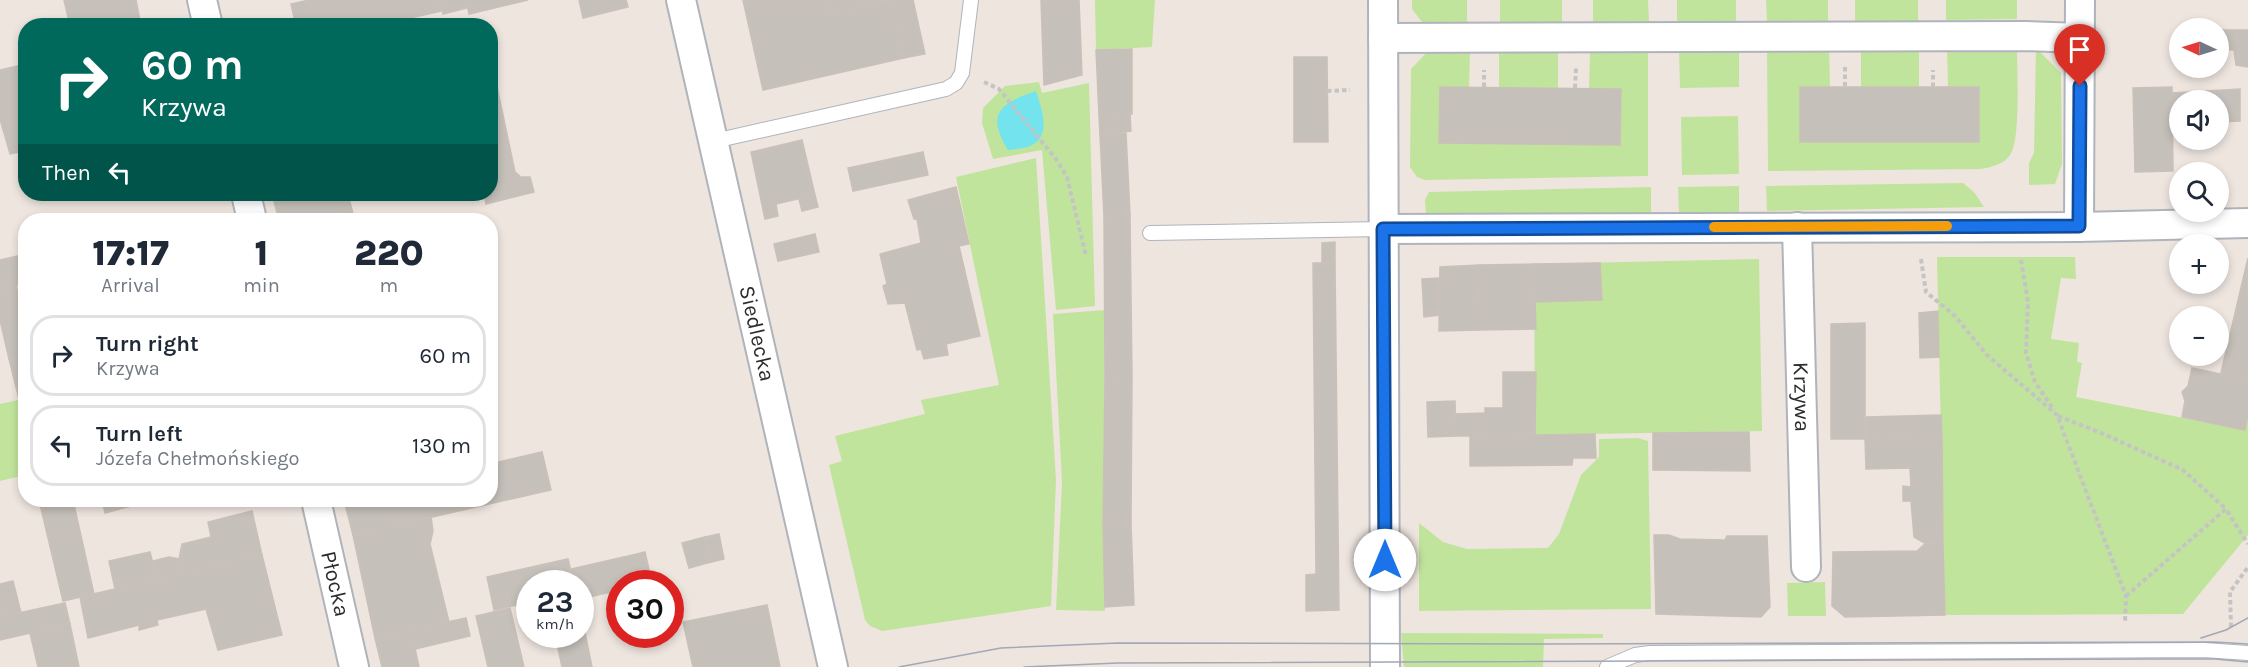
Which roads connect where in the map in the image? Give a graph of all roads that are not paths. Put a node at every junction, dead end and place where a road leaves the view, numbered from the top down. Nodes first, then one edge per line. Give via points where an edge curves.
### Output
1 (202, 0) edge
2 (681, 0) edge
3 (971, 0) edge
4 (1383, 0) edge
5 (2080, 0) edge
6 (206, 18) edge
7 (1383, 38) junction
8 (2080, 38) junction
9 (714, 141) junction
10 (2248, 222) edge
11 (2079, 226) junction
12 (1797, 227) junction
13 (1383, 229) junction
14 (1150, 233) dead end
15 (318, 507) edge
16 (1806, 567) dead end
17 (2248, 653) edge
18 (354, 667) edge
19 (833, 667) edge
20 (1385, 667) edge
21 (1606, 667) edge

1 - 6 street
2 - 9 street, Siedlecka
3 - 9 lane via 962,73 946,89
4 - 7 street
5 - 8 street
7 - 8 street
7 - 13 street
8 - 11 street
9 - 19 street, Siedlecka
10 - 11 street
11 - 12 street
12 - 13 street
12 - 16 street, Krzywa
13 - 14 lane
13 - 20 street
15 - 18 street, Płocka
17 - 21 lane via 1650,653

